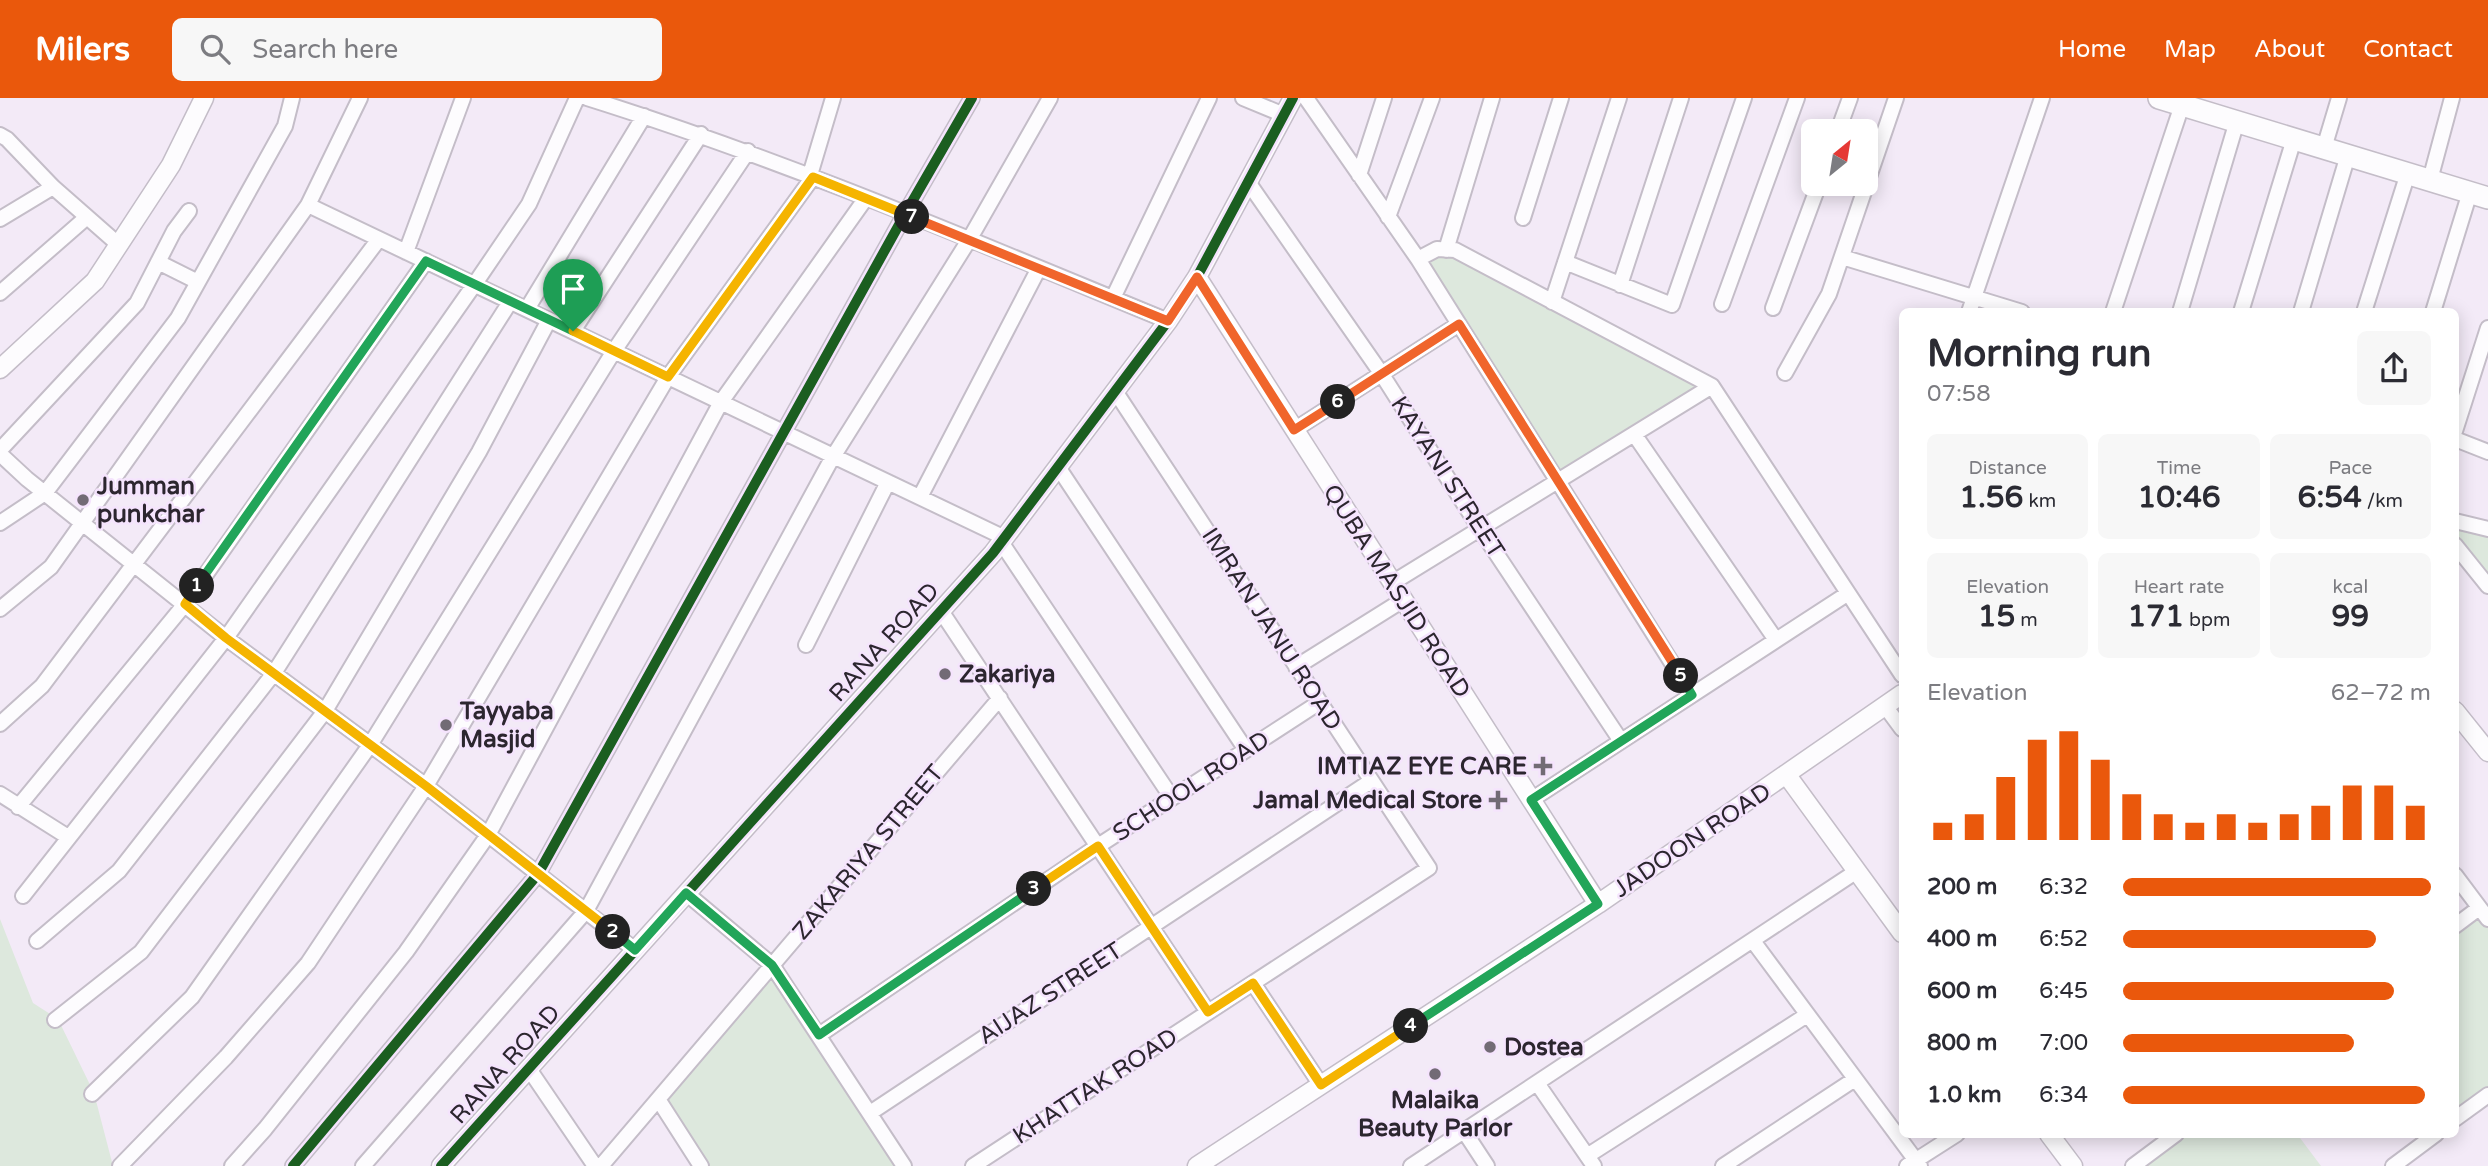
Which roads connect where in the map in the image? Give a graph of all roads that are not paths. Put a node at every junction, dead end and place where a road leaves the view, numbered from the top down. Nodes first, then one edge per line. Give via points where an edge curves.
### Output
1 (204, 98) edge
2 (292, 98) edge
3 (359, 98) edge
4 (463, 98) edge
5 (577, 98) edge
6 (587, 98) edge
7 (833, 98) edge
8 (972, 98) edge
9 (1050, 98) edge
10 (1209, 98) edge
11 (1243, 98) edge
12 (1293, 98) edge
13 (1306, 98) edge
14 (1384, 98) edge
15 (1432, 98) edge
16 (1492, 98) edge
17 (1561, 98) edge
18 (1619, 98) edge
19 (1681, 98) edge
20 (1744, 98) edge
21 (1797, 98) edge
22 (1850, 98) edge
23 (1896, 98) edge
24 (2042, 98) edge
25 (2159, 98) edge
26 (2339, 98) edge
27 (2452, 98) edge
28 (2182, 105) junction
29 (1284, 115) junction
30 (644, 116) junction
31 (1842, 119) edge
32 (2237, 121) junction
33 (701, 134) junction
34 (0, 135) edge
35 (2294, 139) junction
36 (2325, 148) junction
37 (748, 151) junction
38 (2348, 155) junction
39 (2408, 173) junction
40 (1359, 175) junction
41 (811, 176) junction
42 (2430, 180) junction
43 (1248, 181) junction
44 (53, 187) junction
45 (2479, 195) edge
46 (1815, 196) edge
47 (866, 198) junction
48 (308, 205) junction
49 (189, 211) dead end
50 (905, 214) junction
51 (1388, 216) junction
52 (87, 217) junction
53 (1523, 218) dead end
54 (0, 219) edge
55 (379, 239) junction
56 (969, 240) junction
57 (119, 246) junction
58 (1446, 250) junction
59 (406, 252) junction
60 (1842, 257) junction
61 (1418, 259) junction
62 (426, 261) junction
63 (158, 262) junction
64 (1565, 262) junction
65 (1039, 268) junction
66 (1197, 277) junction
67 (198, 282) junction
68 (474, 285) junction
69 (1620, 285) junction
70 (0, 293) edge
71 (1974, 297) junction
72 (1113, 298) junction
73 (510, 302) junction
74 (1552, 302) junction
75 (1722, 304) dead end
76 (1773, 308) dead end
77 (1970, 308) edge
78 (2009, 308) edge
79 (2114, 308) edge
80 (2181, 308) edge
81 (2242, 308) edge
82 (2302, 308) edge
83 (2365, 308) edge
84 (2435, 308) edge
85 (527, 309) junction
86 (549, 320) junction
87 (1168, 321) junction
88 (1459, 324) junction
89 (2488, 328) edge
90 (573, 331) junction
91 (614, 351) junction
92 (0, 369) edge
93 (1381, 373) junction
94 (1785, 373) dead end
95 (668, 377) junction
96 (1712, 386) junction
97 (1115, 391) junction
98 (721, 402) junction
99 (2459, 419) edge
100 (1294, 430) junction
101 (784, 432) junction
102 (1634, 434) junction
103 (2459, 441) edge
104 (0, 452) edge
105 (2488, 452) edge
106 (834, 456) junction
107 (1058, 467) junction
108 (1558, 481) junction
109 (888, 482) junction
110 (45, 494) junction
111 (920, 497) junction
112 (2459, 522) edge
113 (0, 523) edge
114 (83, 523) junction
115 (1480, 529) junction
116 (2488, 529) edge
117 (1003, 540) junction
118 (2459, 550) edge
119 (135, 564) junction
120 (1392, 583) junction
121 (2488, 586) edge
122 (1847, 594) junction
123 (1403, 600) junction
124 (185, 604) junction
125 (0, 609) edge
126 (941, 611) junction
127 (226, 638) junction
128 (1776, 640) junction
129 (806, 645) dead end
130 (1296, 667) junction
131 (1899, 671) edge
132 (274, 673) junction
133 (1692, 695) junction
134 (1899, 696) edge
135 (999, 698) junction
136 (1320, 702) junction
137 (1885, 706) junction
138 (325, 711) junction
139 (2459, 716) edge
140 (0, 724) edge
141 (1899, 725) edge
142 (1621, 741) junction
143 (370, 744) junction
144 (1246, 750) junction
145 (2488, 752) edge
146 (1786, 774) junction
147 (1371, 781) junction
148 (426, 786) junction
149 (0, 794) edge
150 (1172, 798) junction
151 (1531, 800) junction
152 (18, 807) junction
153 (488, 835) junction
154 (68, 837) junction
155 (1098, 846) junction
156 (1429, 868) joint
157 (1857, 871) junction
158 (538, 874) junction
159 (2459, 880) edge
160 (686, 893) junction
161 (23, 896) dead end
162 (1598, 904) junction
163 (586, 911) junction
164 (2484, 913) edge
165 (2459, 924) edge
166 (1151, 926) junction
167 (1899, 929) edge
168 (37, 941) dead end
169 (1753, 941) junction
170 (635, 950) junction
171 (772, 965) junction
172 (1253, 983) junction
173 (1208, 1012) junction
174 (1808, 1015) junction
175 (55, 1020) dead end
176 (819, 1035) junction
177 (528, 1069) junction
178 (1855, 1079) junction
179 (1537, 1083) junction
180 (1321, 1085) junction
181 (92, 1094) dead end
182 (2488, 1095) edge
183 (658, 1099) junction
184 (870, 1113) junction
185 (2459, 1116) edge
186 (1464, 1131) junction
187 (1951, 1138) edge
188 (2052, 1138) edge
189 (2171, 1138) edge
190 (2430, 1138) edge
191 (1590, 1161) edge
192 (450, 1163) edge
193 (1914, 1164) edge
194 (120, 1166) edge
195 (232, 1166) edge
196 (293, 1166) edge
197 (363, 1166) edge
198 (595, 1166) edge
199 (601, 1166) edge
200 (701, 1166) edge
201 (904, 1166) edge
202 (973, 1166) edge
203 (1197, 1166) edge
204 (1411, 1166) edge
205 (1487, 1166) edge
206 (1723, 1166) edge
207 (2073, 1166) edge
208 (2133, 1166) edge
209 (2393, 1166) edge

1 - 57 street via 171,165
2 - 67 street via 285,126
3 - 48 street
4 - 59 street
5 - 68 street via 529,204
6 - 30 street
7 - 41 street
8 - 50 street
9 - 56 street
10 - 72 street
11 - 29 street
12 - 29 street, RANA ROAD
13 - 40 street
14 - 40 street
15 - 51 street
16 - 58 street
17 - 53 street
18 - 64 street
19 - 69 street
20 - 69 street via 1672,305
21 - 75 street
22 - 31 street
23 - 60 street
24 - 71 street
25 - 28 main road
26 - 36 street
27 - 42 street
28 - 32 main road
28 - 79 street
29 - 43 street, RANA ROAD
30 - 33 street
30 - 85 street
32 - 35 main road
32 - 80 street
33 - 37 street
33 - 90 street
34 - 44 street
35 - 36 main road
35 - 81 street
36 - 38 main road
37 - 41 street
37 - 91 street
38 - 39 main road
38 - 82 street
39 - 42 main road
39 - 83 street
40 - 51 street
41 - 47 street
41 - 95 street
42 - 45 main road
43 - 66 street, RANA ROAD
43 - 93 street, KAYANI STREET
44 - 52 street
44 - 54 street
45 - 84 street
46 - 76 street
47 - 50 street
47 - 98 street
48 - 55 street
48 - 114 street
49 - 63 street
50 - 56 street
50 - 101 street
51 - 61 street
52 - 57 street
52 - 70 street
55 - 59 street
55 - 119 street
56 - 65 street
56 - 106 street
57 - 92 street via 95,281
58 - 61 street
58 - 74 street via 1455,250
59 - 62 street
60 - 71 street
60 - 94 street via 1829,294
61 - 88 street
62 - 68 street
62 - 124 street
63 - 67 street
63 - 104 street via 137,303
64 - 69 street
64 - 74 street
65 - 72 street
65 - 111 street
66 - 87 street, RANA ROAD
66 - 100 street, QUBA MASJID ROAD
67 - 110 street via 178,318
68 - 73 street
68 - 127 street
71 - 77 street
71 - 78 street
72 - 87 street
73 - 85 street
73 - 132 street
74 - 96 street
85 - 86 street
86 - 90 street
86 - 138 street via 479,452
87 - 97 street, RANA ROAD
88 - 93 street
88 - 108 street
89 - 99 street
90 - 91 street
91 - 95 street
91 - 143 street
93 - 100 street
93 - 115 street, KAYANI STREET
95 - 98 street
95 - 148 street
96 - 102 street
96 - 122 street
97 - 107 street, RANA ROAD
97 - 130 street, IMRAN JANU ROAD
98 - 101 street
98 - 153 street
100 - 120 street, QUBA MASJID ROAD
101 - 106 street
101 - 158 street
102 - 108 street
102 - 128 street
103 - 105 street
104 - 110 street
106 - 109 street
106 - 163 street
107 - 117 street, RANA ROAD
107 - 144 street
108 - 115 street
108 - 133 street
109 - 111 street
109 - 129 street
110 - 113 street
110 - 114 street
111 - 117 street
112 - 116 street
114 - 119 street
114 - 125 street via 51,567
115 - 120 street
115 - 142 street, KAYANI STREET
117 - 126 street, RANA ROAD
117 - 150 street
118 - 121 street
119 - 124 street
119 - 140 street via 42,685
120 - 123 street, QUBA MASJID ROAD
122 - 128 street
122 - 131 street
123 - 130 street
123 - 151 street, QUBA MASJID ROAD
124 - 127 street
124 - 152 street
126 - 135 street
126 - 160 street, RANA ROAD
127 - 132 street
127 - 154 street
128 - 133 street
130 - 136 street, IMRAN JANU ROAD
132 - 138 street
132 - 168 street via 119,871
133 - 142 street
134 - 137 street, JADOON ROAD
135 - 155 street
135 - 171 street, ZAKARIYA STREET
136 - 144 street, SCHOOL ROAD
136 - 147 street, IMRAN JANU ROAD
137 - 141 street
137 - 146 street, JADOON ROAD
138 - 143 street
138 - 175 street via 141,952
139 - 145 street
142 - 151 street
143 - 148 street
143 - 181 street via 192,997
144 - 150 street, SCHOOL ROAD
146 - 157 street
146 - 162 street, JADOON ROAD
147 - 156 street, IMRAN JANU ROAD
147 - 166 street, AIJAZ STREET
148 - 153 street
148 - 194 street via 308,963 226,1057
149 - 152 street
150 - 155 street, SCHOOL ROAD
151 - 162 street, QUBA MASJID ROAD
152 - 154 street
153 - 158 street
153 - 195 street via 405,952
154 - 161 street
155 - 166 street
155 - 176 street, SCHOOL ROAD
156 - 172 street, KHATTAK ROAD
157 - 167 street
157 - 169 street
158 - 163 street
158 - 196 street
159 - 164 street
160 - 170 street, RANA ROAD
160 - 171 street
162 - 180 street, JADOON ROAD
163 - 170 street
163 - 197 street
164 - 165 street
166 - 173 street
166 - 184 street, AIJAZ STREET
169 - 174 street
169 - 179 street
170 - 177 street, RANA ROAD
171 - 176 street
171 - 183 street, ZAKARIYA STREET
172 - 173 street, KHATTAK ROAD
172 - 180 street
173 - 202 street, KHATTAK ROAD
174 - 178 street
174 - 191 street
176 - 184 street
177 - 192 street, RANA ROAD
177 - 198 street
178 - 193 street
178 - 206 street
179 - 186 street
179 - 191 street
180 - 203 street, JADOON ROAD
182 - 185 street
183 - 199 street, ZAKARIYA STREET
183 - 200 street
184 - 201 street
186 - 204 street
186 - 205 street
187 - 193 street
188 - 207 street
189 - 208 street
190 - 209 street

